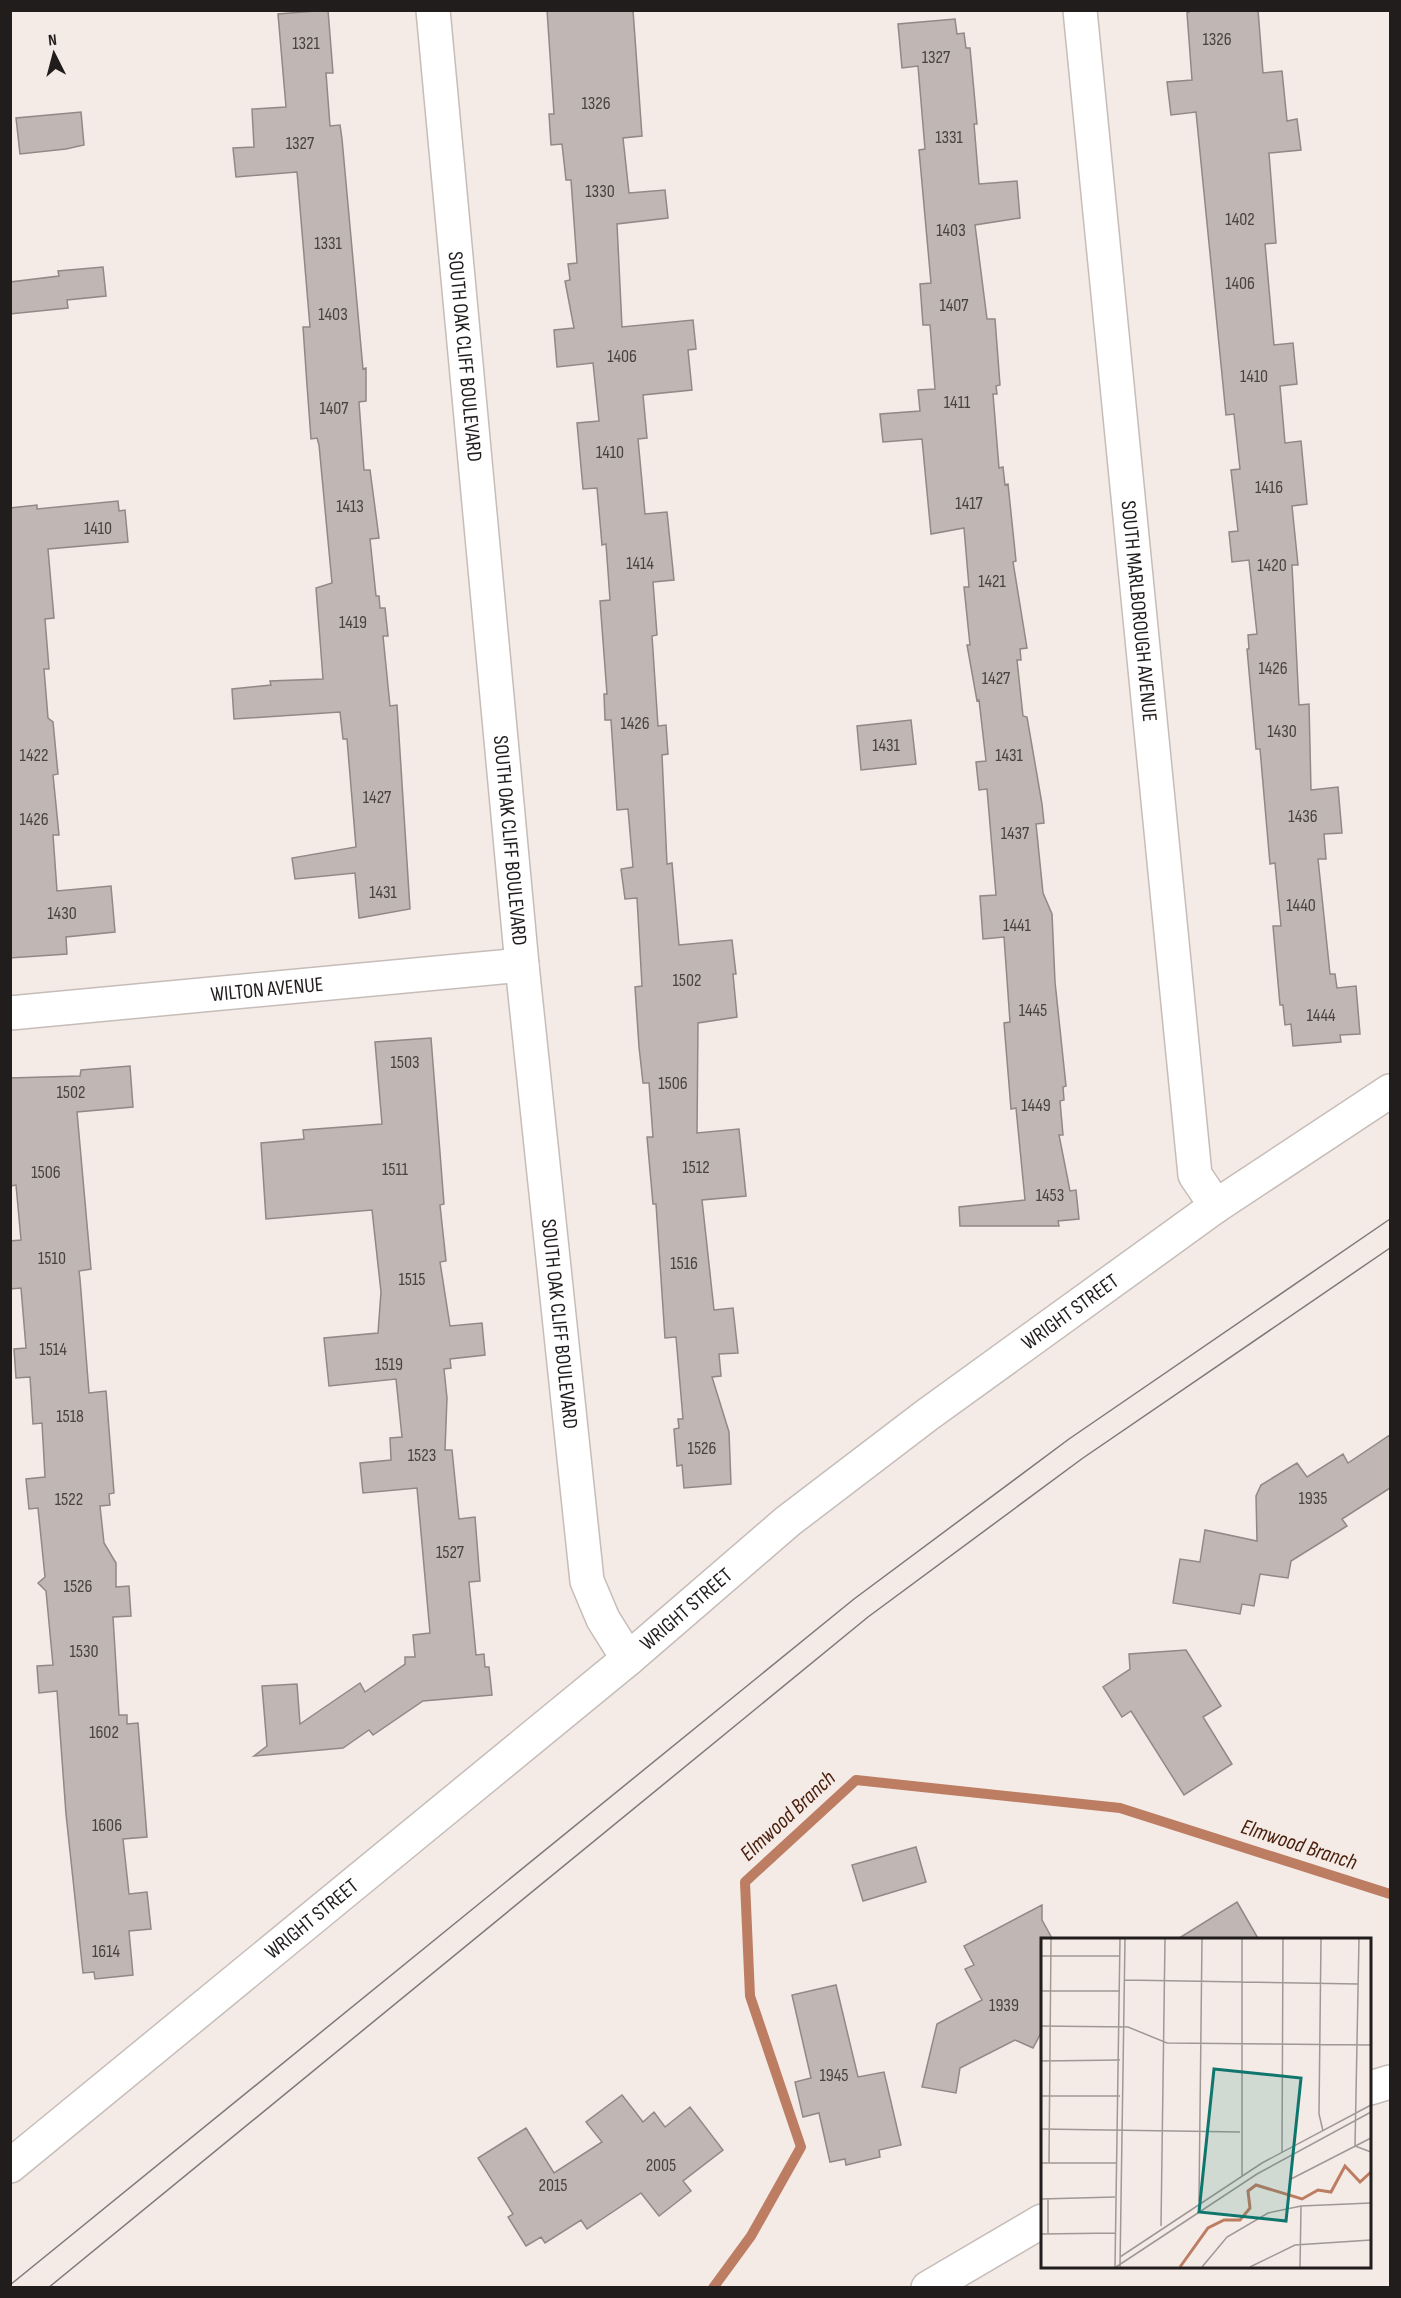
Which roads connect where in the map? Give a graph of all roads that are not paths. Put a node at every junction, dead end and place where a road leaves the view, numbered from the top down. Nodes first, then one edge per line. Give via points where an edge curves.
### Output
1 (433, 10) edge
2 (1080, 10) edge
3 (522, 966) junction
4 (10, 1013) edge
5 (1390, 1090) edge
6 (1216, 1206) junction
7 (628, 1659) junction
8 (1390, 2082) edge
9 (1371, 2088) edge
10 (10, 2166) edge
11 (1041, 2222) edge
12 (928, 2288) edge

1 - 3 street, SOUTH OAK CLIFF BOULEVARD
2 - 6 street, SOUTH MARLBOROUGH AVENUE via 1195,1175
3 - 4 street, WILTON AVENUE
3 - 7 street, SOUTH OAK CLIFF BOULEVARD via 587,1581 603,1619
5 - 6 street, WRIGHT STREET
6 - 7 street, WRIGHT STREET via 788,1521
7 - 10 street, WRIGHT STREET
8 - 9 street
11 - 12 street

